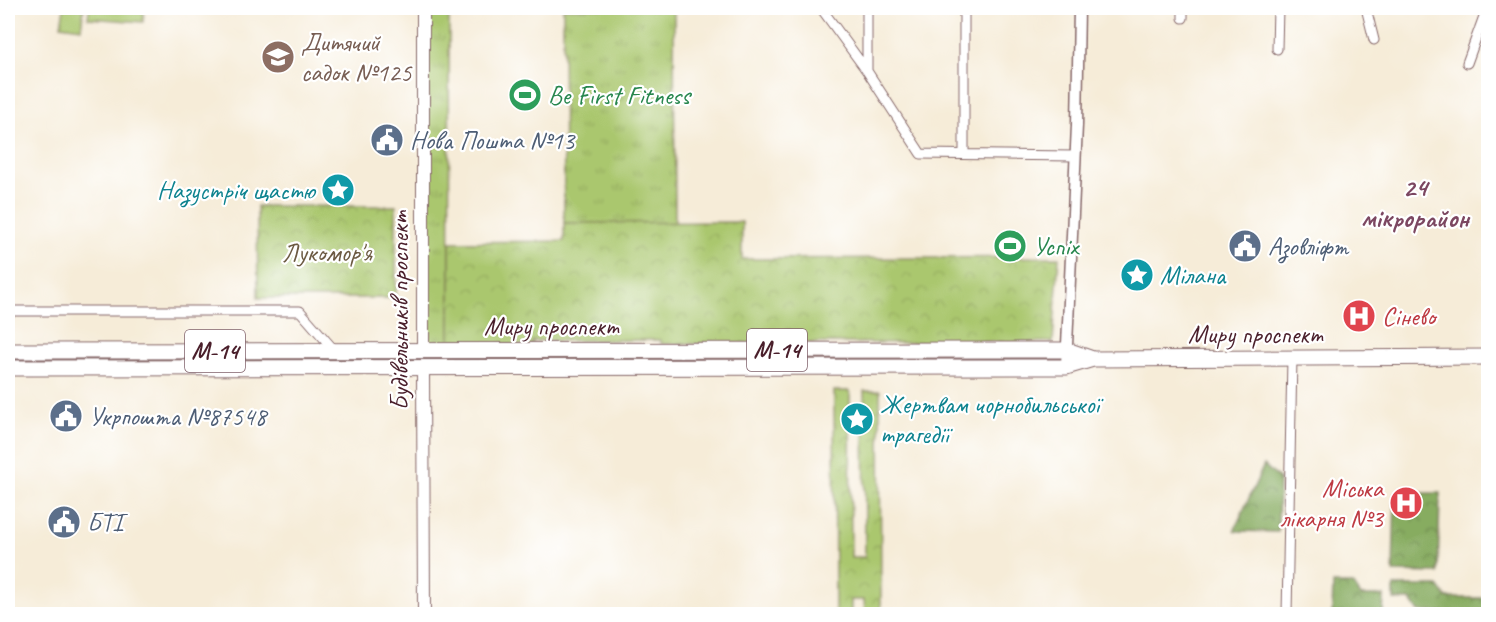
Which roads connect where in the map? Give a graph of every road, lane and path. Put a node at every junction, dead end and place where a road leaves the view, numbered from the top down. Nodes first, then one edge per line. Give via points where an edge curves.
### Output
1 (423, 8) edge
2 (821, 8) edge
3 (867, 8) edge
4 (964, 8) edge
5 (1079, 8) edge
6 (1183, 8) edge
7 (1278, 8) edge
8 (1366, 8) edge
9 (1487, 8) edge
10 (1183, 18) dead end
11 (1374, 40) dead end
12 (1277, 49) dead end
13 (1467, 63) dead end
14 (867, 71) junction
15 (964, 154) junction
16 (1075, 156) junction
17 (8, 311) edge
18 (423, 350) junction
19 (1066, 350) junction
20 (8, 351) edge
21 (335, 351) junction
22 (1488, 357) edge
23 (1292, 358) junction
24 (1093, 359) junction
25 (1066, 367) junction
26 (8, 368) edge
27 (423, 368) junction
28 (424, 615) edge
29 (1287, 615) edge

1 - 18 main road, Будівельників проспект
2 - 14 street
3 - 14 street
4 - 15 street
5 - 16 street
6 - 10 street
7 - 12 street
8 - 11 street
9 - 13 street
14 - 15 street via 921,154
15 - 16 street
16 - 19 street
17 - 21 street via 300,311
18 - 19 highway, Миру проспект / М-14
18 - 21 highway, Миру проспект / М-14
18 - 27 highway, Будівельників проспект
19 - 24 highway, Миру проспект / М-14
19 - 25 street
20 - 21 highway, Миру проспект / М-14
22 - 23 highway, Миру проспект / М-14
23 - 24 highway, Миру проспект / М-14
23 - 29 street
24 - 25 highway, Миру проспект / М-14
25 - 27 highway, Миру проспект / М-14
26 - 27 highway, Миру проспект / М-14
27 - 28 main road, Будівельників проспект

